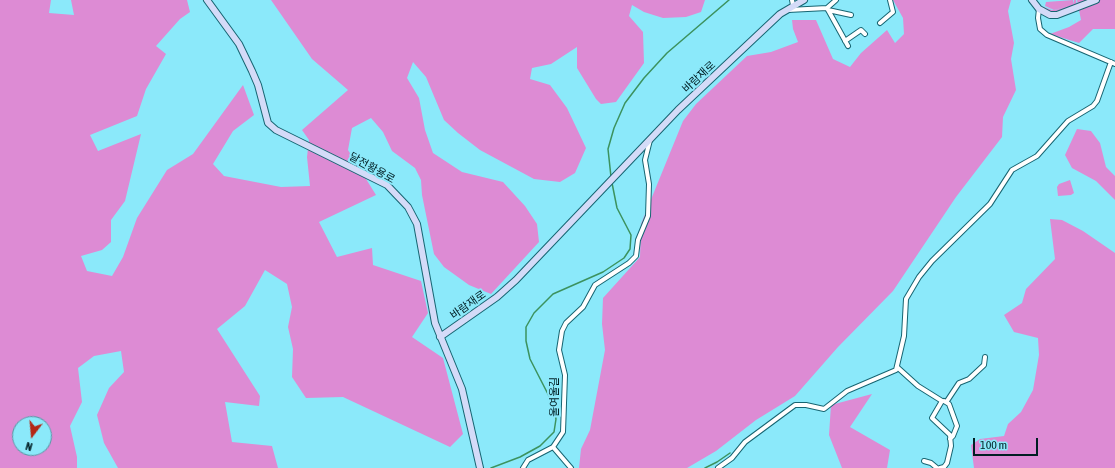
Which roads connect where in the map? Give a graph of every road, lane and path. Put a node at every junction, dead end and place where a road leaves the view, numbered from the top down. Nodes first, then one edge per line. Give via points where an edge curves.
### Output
1 (207, 0) edge
2 (804, 0) edge
3 (836, 0) edge
4 (890, 0) edge
5 (1032, 0) edge
6 (1096, 0) edge
7 (793, 2) edge
8 (828, 9) junction
9 (1039, 9) junction
10 (786, 10) junction
11 (851, 15) dead end
12 (880, 23) dead end
13 (865, 34) dead end
14 (845, 41) junction
15 (848, 46) dead end
16 (1113, 63) edge
17 (650, 140) junction
18 (440, 337) junction
19 (985, 357) dead end
20 (897, 367) junction
21 (944, 401) junction
22 (950, 439) junction
23 (553, 447) junction
24 (924, 461) dead end
25 (480, 468) edge
26 (523, 468) edge
27 (571, 468) edge
28 (718, 468) edge
29 (937, 468) edge
30 (940, 468) edge

1 - 18 main road, 달전황용로 via 239,44 258,85 268,123 276,130 387,185 408,207 417,224 435,323
2 - 7 main road, 바람재로
3 - 8 street
4 - 12 street via 893,12
5 - 9 main road
6 - 9 main road via 1057,15 1050,15
7 - 10 main road, 바람재로
8 - 10 street
8 - 11 street
8 - 14 street
9 - 16 street via 1040,29 1047,35
10 - 17 main road, 바람재로 via 678,110
13 - 14 street via 861,30
14 - 15 street
16 - 20 street via 1093,106 1068,121 1037,156 1012,170 990,204 919,277 906,299 904,336
17 - 18 main road, 바람재로 via 497,297
17 - 23 street, 울여울길 via 645,160 649,184 648,216 638,240 636,256 595,285 583,307 566,322 562,331 559,350 564,375 564,425
18 - 25 main road, 달전황용로 via 462,388
19 - 21 street via 984,365 969,379 959,383
20 - 21 street via 918,386
20 - 28 street via 896,370 847,391 824,408 795,405 745,442 732,458
21 - 22 street via 957,426
21 - 22 street via 932,418 947,430
22 - 30 street via 951,452 947,463
23 - 26 street via 528,460
23 - 27 street
24 - 29 street

